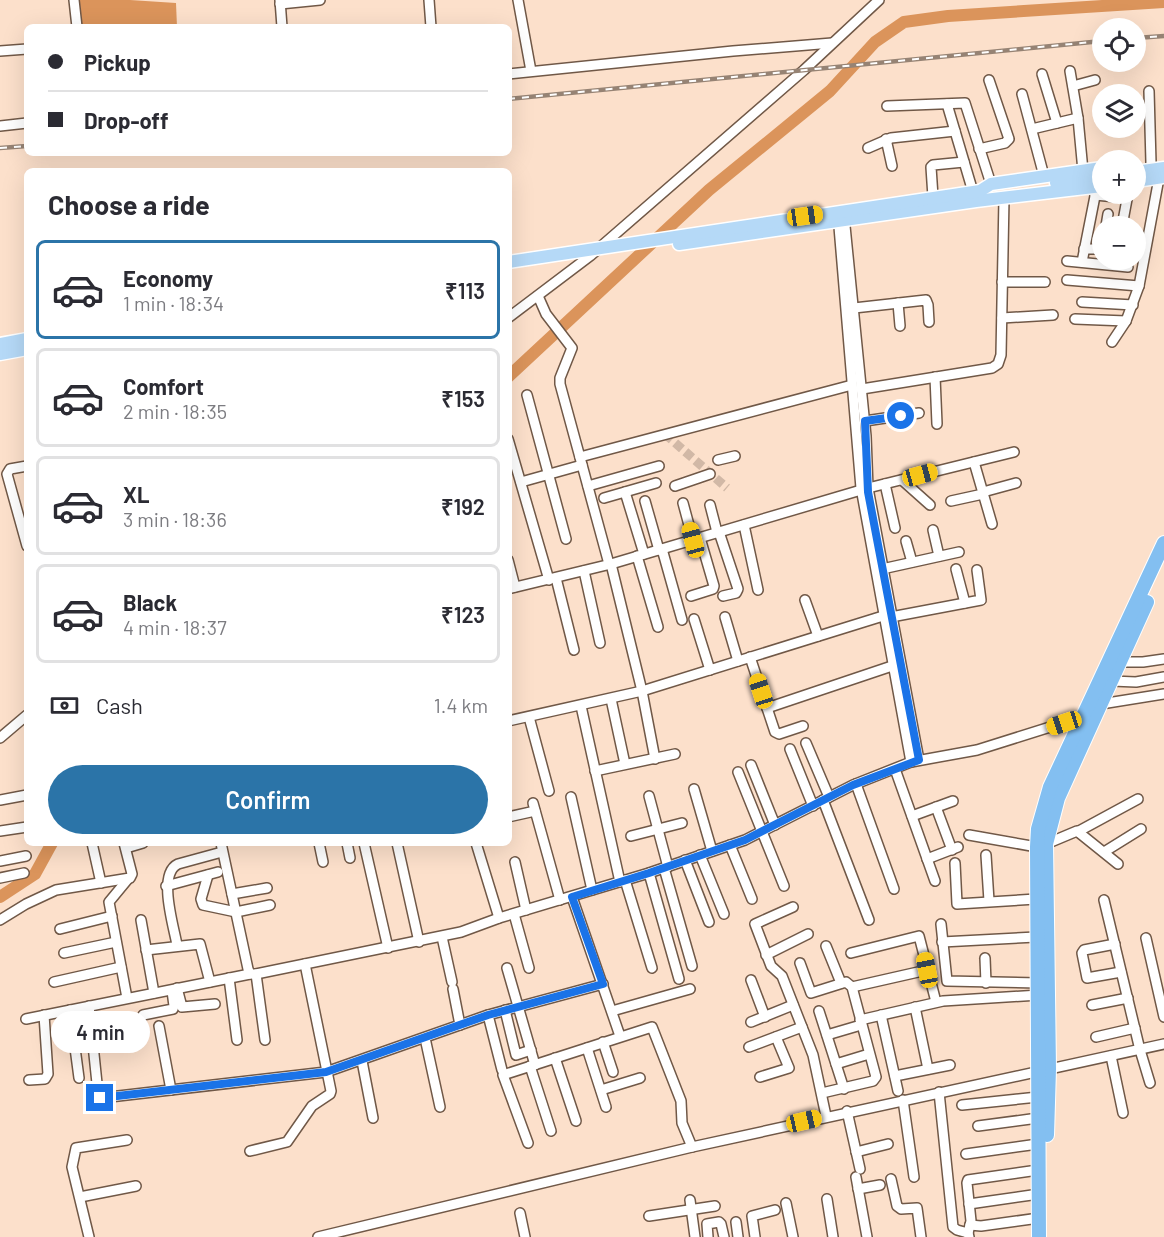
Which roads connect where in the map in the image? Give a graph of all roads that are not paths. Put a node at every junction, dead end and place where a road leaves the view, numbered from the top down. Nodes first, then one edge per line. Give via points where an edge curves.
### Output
1 (74, 0) edge
2 (320, 0) edge
3 (429, 0) edge
4 (518, 0) edge
5 (868, 0) edge
6 (879, 0) edge
7 (280, 2) edge
8 (863, 15) junction
9 (77, 24) edge
10 (282, 24) edge
11 (431, 24) edge
12 (832, 43) junction
13 (24, 49) edge
14 (0, 51) edge
15 (531, 71) junction
16 (1070, 71) dead end
17 (512, 73) edge
18 (1042, 74) dead end
19 (989, 80) dead end
20 (1095, 80) dead end
21 (1072, 86) junction
22 (1149, 90) dead end
23 (1023, 94) dead end
24 (947, 104) junction
25 (887, 106) dead end
26 (1078, 118) junction
27 (24, 123) edge
28 (1057, 123) junction
29 (0, 126) edge
30 (1032, 129) junction
31 (955, 131) junction
32 (886, 139) junction
33 (868, 148) dead end
34 (979, 149) junction
35 (1164, 160) edge
36 (964, 162) junction
37 (1146, 163) edge
38 (1151, 163) junction
39 (892, 166) dead end
40 (1092, 170) edge
41 (1083, 171) junction
42 (1146, 173) edge
43 (1162, 174) edge
44 (1044, 176) junction
45 (1146, 178) edge
46 (1092, 186) edge
47 (1092, 187) edge
48 (982, 189) junction
49 (933, 197) junction
50 (1004, 198) junction
51 (1095, 204) edge
52 (841, 216) junction
53 (1084, 249) junction
54 (1092, 249) edge
55 (595, 252) junction
56 (1068, 261) dead end
57 (512, 262) edge
58 (1082, 262) junction
59 (1092, 263) edge
60 (512, 269) edge
61 (1097, 270) edge
62 (1067, 280) dead end
63 (1002, 282) junction
64 (1045, 282) dead end
65 (1096, 282) junction
66 (1139, 286) junction
67 (538, 296) junction
68 (1082, 302) dead end
69 (898, 303) junction
70 (1133, 305) junction
71 (854, 308) junction
72 (512, 315) edge
73 (1053, 315) dead end
74 (1002, 318) junction
75 (1075, 319) dead end
76 (1126, 321) junction
77 (929, 322) dead end
78 (900, 326) dead end
79 (24, 340) edge
80 (1112, 342) dead end
81 (0, 344) edge
82 (24, 350) edge
83 (0, 354) edge
84 (935, 377) junction
85 (852, 385) junction
86 (862, 389) junction
87 (527, 395) dead end
88 (919, 413) dead end
89 (865, 421) junction
90 (937, 424) dead end
91 (512, 452) edge
92 (1014, 452) dead end
93 (735, 456) dead end
94 (718, 460) dead end
95 (581, 461) junction
96 (974, 462) junction
97 (659, 466) dead end
98 (24, 467) edge
99 (549, 474) junction
100 (710, 474) dead end
101 (902, 480) junction
102 (521, 482) junction
103 (656, 483) dead end
104 (1016, 483) dead end
105 (885, 484) junction
106 (588, 486) junction
107 (675, 486) dead end
108 (865, 489) junction
109 (625, 492) junction
110 (983, 493) junction
111 (604, 498) dead end
112 (645, 501) dead end
113 (951, 501) dead end
114 (683, 503) dead end
115 (710, 505) dead end
116 (930, 505) dead end
117 (992, 524) dead end
118 (744, 525) junction
119 (895, 528) dead end
120 (933, 530) dead end
121 (718, 532) junction
122 (24, 535) edge
123 (566, 539) dead end
124 (696, 539) junction
125 (906, 541) dead end
126 (1164, 543) edge
127 (661, 549) junction
128 (959, 552) dead end
129 (641, 555) junction
130 (939, 556) junction
131 (912, 562) junction
132 (1164, 562) edge
133 (610, 564) junction
134 (882, 569) junction
135 (956, 569) dead end
136 (976, 570) dead end
137 (584, 571) junction
138 (553, 579) junction
139 (512, 588) edge
140 (758, 590) dead end
141 (691, 596) dead end
142 (723, 596) dead end
143 (805, 600) dead end
144 (965, 603) junction
145 (887, 616) junction
146 (725, 617) dead end
147 (694, 619) dead end
148 (682, 620) dead end
149 (657, 627) dead end
150 (818, 636) junction
151 (600, 643) dead end
152 (574, 650) dead end
153 (750, 657) junction
154 (1164, 659) edge
155 (738, 661) junction
156 (1121, 662) junction
157 (892, 666) junction
158 (710, 670) junction
159 (1164, 677) edge
160 (1112, 681) junction
161 (642, 691) junction
162 (1164, 694) edge
163 (611, 699) junction
164 (1101, 704) junction
165 (581, 706) junction
166 (767, 708) junction
167 (529, 717) junction
168 (1082, 717) junction
169 (24, 718) edge
170 (512, 720) edge
171 (803, 726) dead end
172 (0, 738) edge
173 (806, 743) dead end
174 (790, 749) dead end
175 (675, 754) dead end
176 (655, 759) junction
177 (915, 761) junction
178 (625, 764) junction
179 (751, 765) dead end
180 (895, 769) junction
181 (595, 771) junction
182 (738, 772) dead end
183 (856, 784) junction
184 (694, 789) dead end
185 (549, 791) dead end
186 (24, 796) edge
187 (649, 796) dead end
188 (571, 797) dead end
189 (826, 799) junction
190 (0, 800) edge
191 (1138, 800) dead end
192 (953, 801) dead end
193 (813, 806) junction
194 (936, 807) junction
195 (512, 815) edge
196 (912, 816) junction
197 (682, 823) dead end
198 (775, 825) junction
199 (24, 827) edge
200 (657, 829) junction
201 (1141, 829) dead end
202 (0, 831) edge
203 (1079, 831) junction
204 (763, 832) junction
205 (969, 835) dead end
206 (631, 836) dead end
207 (730, 845) junction
208 (93, 846) edge
209 (125, 846) edge
210 (320, 846) edge
211 (348, 846) edge
212 (365, 846) edge
213 (398, 846) edge
214 (477, 846) edge
215 (1042, 846) junction
216 (221, 847) edge
217 (712, 851) junction
218 (1104, 852) junction
219 (700, 855) junction
220 (986, 855) dead end
221 (26, 856) dead end
222 (350, 858) dead end
223 (927, 859) junction
224 (0, 861) edge
225 (685, 861) junction
226 (323, 862) dead end
227 (515, 862) dead end
228 (955, 862) dead end
229 (1118, 864) dead end
230 (666, 867) junction
231 (24, 873) dead end
232 (649, 873) junction
233 (0, 878) edge
234 (128, 879) junction
235 (623, 881) junction
236 (935, 881) dead end
237 (101, 883) junction
238 (166, 886) junction
239 (784, 886) dead end
240 (267, 888) dead end
241 (894, 889) dead end
242 (592, 890) junction
243 (232, 894) junction
244 (572, 897) junction
245 (752, 899) dead end
246 (1036, 899) junction
247 (560, 900) junction
248 (1104, 900) dead end
249 (989, 902) junction
250 (270, 905) dead end
251 (794, 907) dead end
252 (526, 910) junction
253 (236, 912) junction
254 (514, 914) junction
255 (724, 914) dead end
256 (112, 916) junction
257 (499, 918) junction
258 (0, 920) edge
259 (141, 920) dead end
260 (869, 920) dead end
261 (709, 922) dead end
262 (941, 924) dead end
263 (60, 929) dead end
264 (808, 934) dead end
265 (442, 937) junction
266 (1036, 937) junction
267 (1146, 938) dead end
268 (116, 942) junction
269 (419, 942) junction
270 (942, 942) junction
271 (1115, 944) junction
272 (177, 945) junction
273 (826, 946) dead end
274 (388, 948) junction
275 (146, 950) junction
276 (64, 953) dead end
277 (851, 953) dead end
278 (766, 955) junction
279 (985, 958) dead end
280 (800, 963) dead end
281 (305, 964) junction
282 (692, 966) dead end
283 (121, 967) junction
284 (507, 968) dead end
285 (529, 968) dead end
286 (652, 968) dead end
287 (927, 970) junction
288 (1121, 972) junction
289 (253, 974) junction
290 (229, 978) junction
291 (679, 979) dead end
292 (751, 980) dead end
293 (54, 982) dead end
294 (210, 982) junction
295 (841, 983) junction
296 (986, 983) junction
297 (603, 984) junction
298 (852, 987) junction
299 (174, 989) junction
300 (690, 989) dead end
301 (1038, 989) junction
302 (1161, 989) edge
303 (154, 993) junction
304 (127, 998) junction
305 (1128, 998) junction
306 (936, 1002) junction
307 (215, 1004) dead end
308 (519, 1005) junction
309 (793, 1005) junction
310 (1092, 1005) dead end
311 (89, 1006) junction
312 (915, 1007) junction
313 (70, 1010) junction
314 (505, 1010) junction
315 (612, 1011) junction
316 (819, 1011) dead end
317 (1164, 1014) edge
318 (44, 1015) junction
319 (143, 1015) dead end
320 (488, 1015) junction
321 (881, 1015) junction
322 (765, 1017) junction
323 (26, 1019) dead end
324 (751, 1022) dead end
325 (861, 1023) junction
326 (460, 1025) junction
327 (159, 1026) dead end
328 (802, 1027) junction
329 (1135, 1028) junction
330 (827, 1035) junction
331 (620, 1036) junction
332 (776, 1037) junction
333 (1096, 1037) dead end
334 (425, 1038) junction
335 (237, 1040) dead end
336 (265, 1040) dead end
337 (603, 1042) junction
338 (1164, 1044) edge
339 (749, 1047) dead end
340 (587, 1048) junction
341 (531, 1050) junction
342 (1140, 1050) junction
343 (869, 1054) junction
344 (1111, 1056) junction
345 (555, 1058) junction
346 (362, 1061) junction
347 (836, 1064) junction
348 (532, 1065) junction
349 (950, 1065) dead end
350 (928, 1069) junction
351 (502, 1070) dead end
352 (1043, 1070) junction
353 (326, 1072) junction
354 (613, 1072) dead end
355 (895, 1076) junction
356 (760, 1077) dead end
357 (79, 1078) dead end
358 (640, 1078) dead end
359 (29, 1080) dead end
360 (1150, 1083) dead end
361 (844, 1089) junction
362 (171, 1090) junction
363 (601, 1090) junction
364 (939, 1092) junction
365 (822, 1093) junction
366 (901, 1095) junction
367 (1038, 1097) junction
368 (962, 1105) dead end
369 (440, 1107) dead end
370 (606, 1107) dead end
371 (847, 1111) junction
372 (1123, 1113) dead end
373 (826, 1116) junction
374 (373, 1118) dead end
375 (1038, 1118) junction
376 (576, 1121) dead end
377 (978, 1126) dead end
378 (551, 1131) dead end
379 (127, 1140) dead end
380 (528, 1143) dead end
381 (888, 1144) dead end
382 (1038, 1144) junction
383 (692, 1147) junction
384 (250, 1151) dead end
385 (856, 1152) junction
386 (966, 1154) dead end
387 (1038, 1170) junction
388 (914, 1177) dead end
389 (891, 1179) dead end
390 (880, 1185) dead end
391 (136, 1186) dead end
392 (858, 1189) junction
393 (1039, 1194) junction
394 (80, 1197) junction
395 (827, 1198) dead end
396 (786, 1203) dead end
397 (691, 1204) junction
398 (969, 1204) junction
399 (715, 1206) dead end
400 (775, 1210) dead end
401 (520, 1213) dead end
402 (649, 1216) dead end
403 (1039, 1218) junction
404 (736, 1222) dead end
405 (969, 1232) edge
406 (89, 1237) edge
407 (318, 1237) edge
408 (525, 1237) edge
409 (695, 1237) edge
410 (708, 1237) edge
411 (724, 1237) edge
412 (738, 1237) edge
413 (755, 1237) edge
414 (793, 1237) edge
415 (833, 1237) edge
416 (867, 1237) edge
417 (921, 1237) edge
418 (1039, 1237) edge
419 (1046, 1237) edge

1 - 9 street
2 - 7 street
3 - 11 street
4 - 15 street
5 - 8 street
6 - 8 street
7 - 10 street
8 - 12 street
12 - 15 street
12 - 55 street
13 - 14 street
15 - 17 street
16 - 21 street
18 - 28 street
19 - 34 street via 1009,139
20 - 21 street
21 - 26 street
22 - 38 street
23 - 30 street
24 - 25 street
24 - 31 street
24 - 34 street via 965,103
26 - 28 street
26 - 41 street
27 - 29 street
28 - 30 street
30 - 44 street
31 - 32 street
31 - 36 street
32 - 33 street
32 - 39 street
34 - 48 street
35 - 38 main road
36 - 48 street
36 - 49 street via 931,167
37 - 38 main road
40 - 41 main road
41 - 44 main road
42 - 43 main road
43 - 45 main road
43 - 66 street
44 - 48 main road
46 - 48 main road
47 - 50 main road
48 - 49 main road
49 - 52 main road
50 - 52 main road
50 - 63 street
51 - 53 street
52 - 55 main road
52 - 71 street
52 - 85 street
53 - 54 street
53 - 58 street
55 - 57 main road
55 - 60 main road
55 - 67 street
56 - 58 street
58 - 59 street
61 - 65 street
62 - 65 street
63 - 64 street
63 - 74 street
65 - 66 street
66 - 70 street
67 - 72 street
67 - 95 street via 546,314 570,344 560,384
68 - 70 street
69 - 71 street
69 - 77 street via 926,300
69 - 78 street
70 - 76 street
71 - 86 street
73 - 74 street
74 - 84 street via 998,364
75 - 76 street
76 - 80 street
79 - 81 main road
82 - 83 main road
84 - 86 street
84 - 90 street
85 - 95 street
85 - 108 street
86 - 89 street
87 - 99 street
88 - 89 street
89 - 108 street
91 - 102 street
92 - 96 street
93 - 94 street
95 - 99 street
95 - 106 street
96 - 101 street
96 - 110 street
97 - 106 street
98 - 122 street via 7,474
99 - 102 street
99 - 123 street
100 - 107 street
101 - 105 street
101 - 116 street
102 - 138 street
103 - 109 street
104 - 110 street
105 - 108 street
105 - 119 street
106 - 133 street
108 - 118 street
108 - 134 street
108 - 145 street
109 - 111 street
109 - 129 street
110 - 113 street
110 - 117 street
112 - 127 street
114 - 124 street
115 - 121 street
118 - 121 street
118 - 140 street
120 - 130 street
121 - 124 street
121 - 142 street via 738,589
124 - 127 street
124 - 141 street via 714,586
125 - 131 street
126 - 168 highway
127 - 129 street
127 - 148 street
128 - 130 street
129 - 133 street
129 - 149 street
130 - 131 street
131 - 134 street
132 - 156 highway
133 - 137 street
133 - 161 street
134 - 145 street
135 - 144 street
136 - 144 street via 982,598
137 - 138 street
137 - 151 street
138 - 139 street
138 - 152 street
143 - 150 street
144 - 145 street
145 - 150 street
145 - 157 street
145 - 177 street
146 - 155 street
147 - 158 street
150 - 153 street
153 - 155 street
153 - 166 street
154 - 156 street
155 - 158 street
156 - 160 highway
157 - 166 street
157 - 177 street
158 - 161 street
159 - 160 street
160 - 164 highway
161 - 163 street
161 - 176 street
162 - 164 street
163 - 165 street
163 - 178 street
164 - 215 highway via 1058,798
165 - 167 street
165 - 181 street
166 - 171 street via 776,734
167 - 170 street
167 - 185 street
168 - 177 street via 977,750
168 - 215 highway via 1050,787 1038,829
169 - 172 street
173 - 189 street
174 - 193 street
175 - 176 street
176 - 178 street
177 - 180 street
178 - 181 street
179 - 198 street
180 - 183 street
180 - 196 street
181 - 235 street
182 - 204 street
183 - 189 street
183 - 241 street
184 - 217 street
186 - 190 street
187 - 200 street
188 - 242 street
189 - 193 street
189 - 260 street
191 - 203 street
192 - 194 street
193 - 198 street
194 - 196 street
194 - 223 street via 955,849
195 - 247 street via 534,807
196 - 223 street
197 - 200 street
198 - 204 street
199 - 202 street
200 - 206 street
200 - 230 street
201 - 218 street
203 - 215 street
203 - 218 street
204 - 207 street
204 - 239 street
205 - 215 street
207 - 217 street
207 - 245 street
208 - 237 street
209 - 234 street via 132,874
210 - 226 street
211 - 222 street
212 - 274 street
213 - 269 street
214 - 257 street
215 - 246 highway
215 - 352 highway
216 - 238 street via 174,865
216 - 243 street
217 - 219 street
218 - 229 street
219 - 225 street
219 - 255 street
220 - 249 street
221 - 224 street
223 - 236 street
225 - 230 street
225 - 261 street
227 - 252 street
228 - 249 street via 957,904
230 - 232 street
230 - 282 street
231 - 233 street
232 - 235 street
232 - 291 street
234 - 237 street
234 - 256 street via 110,902
235 - 242 street
235 - 286 street
237 - 258 street via 56,890
238 - 253 street via 213,873 201,899 203,905
238 - 272 street
240 - 243 street
242 - 244 street
243 - 253 street
244 - 247 street
244 - 297 street
246 - 249 street
246 - 266 highway
247 - 252 street
248 - 271 street
250 - 253 street
251 - 278 street via 755,924
252 - 254 street
253 - 289 street
254 - 257 street
254 - 285 street
256 - 263 street
256 - 268 street
257 - 265 street
259 - 275 street
262 - 270 street
264 - 278 street
265 - 269 street
265 - 326 street
266 - 270 street
266 - 301 highway
267 - 302 street
268 - 276 street
268 - 283 street
269 - 274 street
270 - 296 street via 947,981
271 - 288 street
271 - 288 street via 1084,950 1087,978
272 - 275 street
272 - 294 street via 200,944
273 - 295 street
274 - 281 street
275 - 303 street
277 - 287 street via 919,936
278 - 309 street via 772,968 782,976
279 - 296 street
280 - 295 street via 811,993
281 - 289 street
281 - 353 street
283 - 293 street
283 - 304 street
284 - 308 street
287 - 298 street
287 - 306 street
288 - 305 street
289 - 290 street
289 - 336 street
290 - 294 street
290 - 335 street
292 - 322 street
294 - 299 street
295 - 298 street
296 - 301 street
297 - 308 street
297 - 315 street
298 - 325 street
299 - 303 street
299 - 307 street via 182,1007
299 - 319 street via 173,1009
300 - 315 street
301 - 306 street
301 - 352 highway
302 - 317 street
303 - 304 street
304 - 311 street
305 - 310 street
305 - 329 street
306 - 312 street
308 - 314 street
308 - 341 street
309 - 322 street
309 - 328 street
311 - 313 street
311 - 362 street via 99,1097
312 - 321 street
312 - 350 street
313 - 318 street
313 - 357 street
314 - 320 street
314 - 341 street via 516,1055
315 - 331 street
316 - 330 street
318 - 323 street
318 - 359 street via 48,1074 45,1079
320 - 326 street
320 - 351 street
321 - 325 street
321 - 355 street
322 - 324 street
325 - 330 street
325 - 343 street
326 - 334 street
327 - 362 street
328 - 332 street
328 - 365 street via 815,1059
329 - 333 street
329 - 342 street
330 - 347 street
331 - 337 street
331 - 383 street via 652,1027 681,1101 682,1123
332 - 339 street
332 - 356 street via 789,1068
334 - 346 street
334 - 369 street
337 - 340 street
337 - 354 street
338 - 342 street
340 - 345 street
340 - 363 street
341 - 348 street
342 - 344 street
342 - 360 street
343 - 347 street
343 - 361 street via 876,1080
344 - 352 street
344 - 372 street
345 - 348 street
345 - 376 street
346 - 353 street
346 - 374 street
347 - 361 street
348 - 378 street
348 - 380 street via 503,1075
349 - 350 street
350 - 355 street
352 - 364 street
352 - 367 highway
352 - 419 highway
353 - 362 street
353 - 384 street via 330,1094 312,1106 290,1140
355 - 366 street
358 - 363 street
361 - 365 street
363 - 370 street
364 - 366 street
364 - 405 street via 953,1227
365 - 373 street
366 - 371 street
366 - 388 street
367 - 368 street
367 - 375 highway
371 - 373 street
371 - 385 street
373 - 383 street
375 - 377 street
375 - 382 highway
379 - 394 street via 76,1148 72,1167
381 - 385 street
382 - 386 street
382 - 387 highway
383 - 407 street
385 - 392 street
387 - 393 highway
387 - 398 street via 968,1180
389 - 417 street via 897,1206 917,1208
390 - 392 street
391 - 394 street
392 - 416 street
393 - 398 street
393 - 403 highway
394 - 406 street
395 - 415 street
396 - 414 street
397 - 399 street
397 - 402 street
397 - 409 street
398 - 405 street
400 - 413 street via 752,1216
401 - 408 street
403 - 405 street via 981,1226
403 - 418 highway
404 - 412 street
410 - 411 street via 707,1224 719,1222

